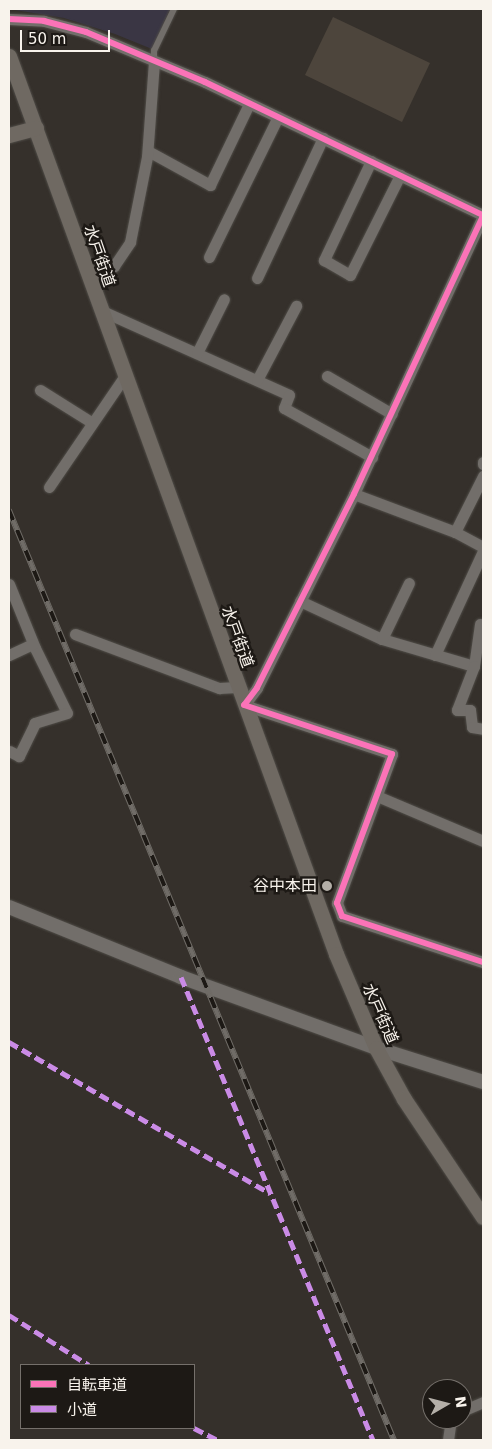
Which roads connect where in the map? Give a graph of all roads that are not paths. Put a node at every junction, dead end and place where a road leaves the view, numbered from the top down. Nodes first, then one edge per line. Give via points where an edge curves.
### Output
1 (174, 9) edge
2 (9, 19) edge
3 (9, 56) edge
4 (154, 61) junction
5 (249, 104) junction
6 (278, 118) junction
7 (36, 128) junction
8 (9, 135) edge
9 (323, 138) junction
10 (148, 151) junction
11 (371, 161) junction
12 (400, 175) junction
13 (483, 215) edge
14 (209, 257) dead end
15 (257, 278) dead end
16 (89, 279) junction
17 (224, 299) dead end
18 (296, 306) dead end
19 (100, 310) junction
20 (197, 354) junction
21 (327, 376) dead end
22 (124, 377) junction
23 (257, 380) junction
24 (40, 390) dead end
25 (392, 414) junction
26 (92, 422) junction
27 (372, 457) junction
28 (483, 476) edge
29 (49, 487) dead end
30 (354, 494) junction
31 (454, 532) junction
32 (483, 547) edge
33 (483, 551) edge
34 (409, 583) dead end
35 (10, 588) edge
36 (300, 602) junction
37 (480, 624) dead end
38 (75, 634) dead end
39 (382, 639) junction
40 (33, 644) junction
41 (9, 655) edge
42 (435, 655) junction
43 (474, 666) junction
44 (237, 687) junction
45 (244, 705) junction
46 (483, 729) edge
47 (9, 751) edge
48 (377, 796) junction
49 (483, 841) edge
50 (9, 907) edge
51 (339, 910) junction
52 (322, 918) junction
53 (483, 962) edge
54 (376, 1048) junction
55 (483, 1082) edge
56 (483, 1217) edge

1 - 4 lane via 154,51
2 - 4 street via 44,21 86,32
3 - 7 main road, 水戸街道
4 - 5 street
4 - 10 street
5 - 6 street
5 - 10 street via 210,185
6 - 9 street
6 - 14 street
7 - 8 main road
7 - 16 main road, 水戸街道
9 - 11 street
9 - 15 street
10 - 16 street via 130,242 114,266
11 - 12 street
11 - 12 street via 324,260 350,275
12 - 13 street
13 - 25 street
16 - 19 main road, 水戸街道
17 - 20 street
18 - 23 street
19 - 20 street
19 - 22 main road, 水戸街道
20 - 23 street
21 - 25 street
22 - 26 street
22 - 44 main road, 水戸街道
23 - 27 street via 289,395 284,408
24 - 26 street
25 - 27 street
26 - 29 street
27 - 30 street
28 - 31 street
30 - 31 street
30 - 36 street
31 - 32 street
33 - 42 street
34 - 39 street
35 - 40 street
36 - 39 street
36 - 45 street via 258,688
37 - 43 street
38 - 44 street via 218,688
39 - 42 street
40 - 41 street
40 - 47 street via 67,713 35,723 19,756
42 - 43 street
43 - 46 street via 457,710 470,710 472,727
44 - 45 main road, 水戸街道
45 - 48 street via 392,754
45 - 52 main road, 水戸街道
48 - 49 street
48 - 51 street via 337,903
50 - 54 street via 182,977
51 - 52 street
51 - 53 street via 342,916
52 - 54 main road, 水戸街道
54 - 55 street
54 - 56 main road, 水戸街道 via 404,1100

